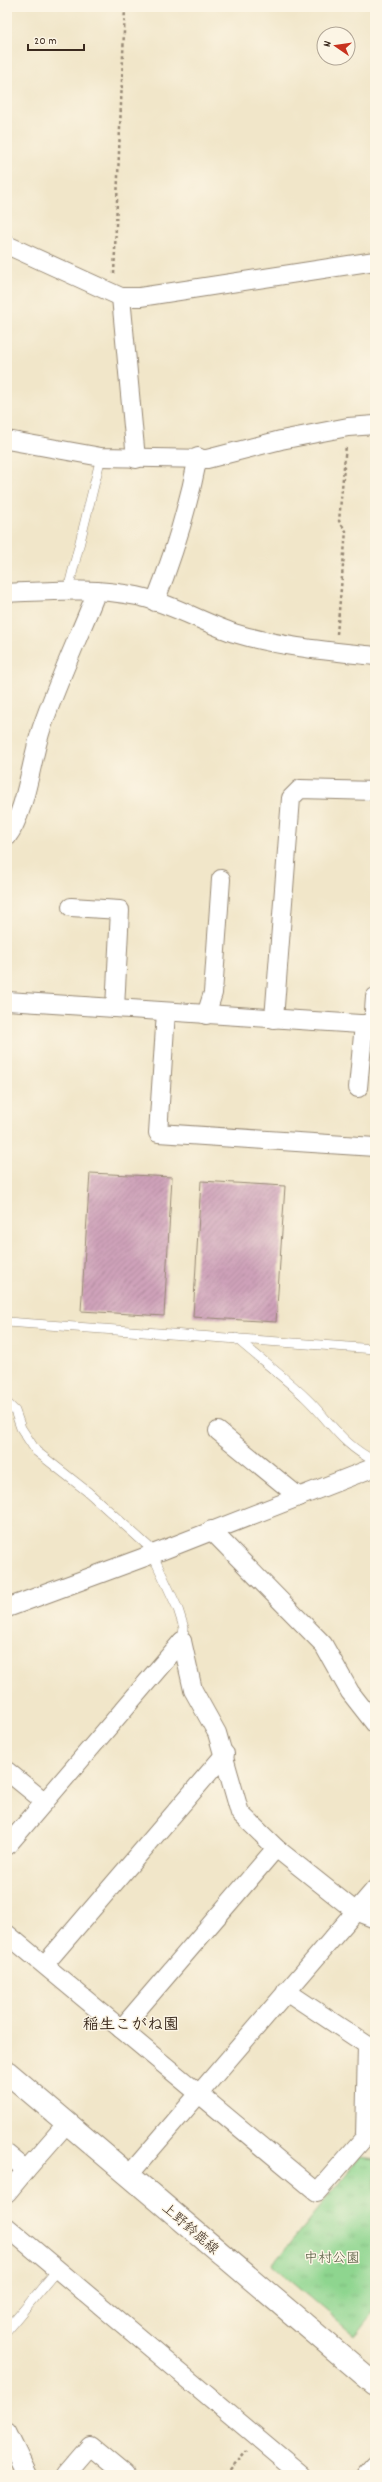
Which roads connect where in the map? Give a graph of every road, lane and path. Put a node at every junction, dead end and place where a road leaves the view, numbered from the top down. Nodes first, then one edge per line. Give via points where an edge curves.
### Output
1 (125, 7) edge
2 (7, 245) edge
3 (375, 261) edge
4 (117, 294) junction
5 (375, 425) edge
6 (348, 427) junction
7 (7, 440) edge
8 (102, 457) junction
9 (198, 457) junction
10 (136, 459) junction
11 (68, 590) junction
12 (97, 591) junction
13 (7, 593) edge
14 (155, 602) junction
15 (336, 652) junction
16 (375, 656) edge
17 (375, 791) edge
18 (7, 837) edge
19 (221, 879) dead end
20 (71, 907) dead end
21 (375, 997) edge
22 (7, 1001) edge
23 (115, 1008) junction
24 (166, 1012) junction
25 (206, 1015) junction
26 (274, 1019) junction
27 (371, 1025) edge
28 (358, 1088) dead end
29 (375, 1147) edge
30 (7, 1322) edge
31 (236, 1338) junction
32 (375, 1349) edge
33 (7, 1403) edge
34 (218, 1431) dead end
35 (375, 1461) edge
36 (375, 1467) edge
37 (299, 1497) junction
38 (211, 1530) junction
39 (153, 1554) junction
40 (7, 1608) edge
41 (182, 1640) junction
42 (375, 1724) edge
43 (225, 1754) junction
44 (7, 1771) edge
45 (45, 1802) junction
46 (7, 1846) edge
47 (276, 1848) junction
48 (375, 1889) edge
49 (355, 1911) junction
50 (375, 1919) edge
51 (7, 1934) edge
52 (45, 1964) junction
53 (286, 1991) junction
54 (121, 2029) junction
55 (7, 2072) edge
56 (199, 2094) junction
57 (68, 2122) junction
58 (7, 2154) edge
59 (26, 2170) junction
60 (129, 2175) junction
61 (7, 2193) edge
62 (7, 2227) edge
63 (57, 2270) junction
64 (7, 2330) edge
65 (375, 2384) edge
66 (7, 2425) edge
67 (7, 2432) edge
68 (258, 2438) junction
69 (375, 2464) edge
70 (28, 2475) edge
71 (65, 2475) edge
72 (125, 2475) edge
73 (226, 2475) edge
74 (302, 2475) edge
75 (365, 2475) edge

1 - 4 path
2 - 4 street
3 - 4 street via 140,297
4 - 10 street
5 - 6 street
6 - 9 street via 280,440 207,459
6 - 15 path via 339,521 346,531
7 - 8 street
8 - 10 street
8 - 11 lane
9 - 10 street via 173,460
9 - 14 street via 172,560
11 - 12 street
11 - 13 street
12 - 14 street via 138,596
12 - 18 street via 42,726 31,760 19,818
14 - 15 street via 236,633 293,647
15 - 16 street
17 - 26 street via 300,789 291,798
19 - 25 street via 213,993
20 - 23 street via 120,910
21 - 27 street
22 - 23 street
23 - 24 street
24 - 25 street
24 - 29 street via 158,1133
25 - 26 street
26 - 27 street
27 - 28 street
30 - 31 lane
31 - 32 lane
31 - 35 lane via 306,1398 338,1436 358,1452
33 - 39 lane via 15,1411 21,1428 36,1451 88,1492 149,1547
34 - 37 street
36 - 37 street
37 - 38 street
38 - 39 street
38 - 42 street via 322,1644 350,1692
39 - 40 street
39 - 41 lane via 178,1609 184,1628
41 - 43 street via 193,1690 217,1733
41 - 45 street
43 - 47 street via 240,1813
43 - 52 street
44 - 45 street
45 - 46 street
47 - 49 street
47 - 54 street
48 - 49 street
49 - 50 street
49 - 53 street
51 - 52 street
52 - 54 street
53 - 56 street
53 - 56 street via 367,2045 365,2136 317,2192
54 - 56 street
55 - 57 main road, 上野鈴鹿線
56 - 60 street
57 - 59 street
57 - 60 main road, 上野鈴鹿線
58 - 59 street
59 - 61 street
60 - 65 main road, 上野鈴鹿線
62 - 63 street
63 - 64 lane
63 - 68 street
66 - 67 lane
67 - 70 street
68 - 73 path
68 - 74 street
69 - 75 street
71 - 72 street via 90,2446

